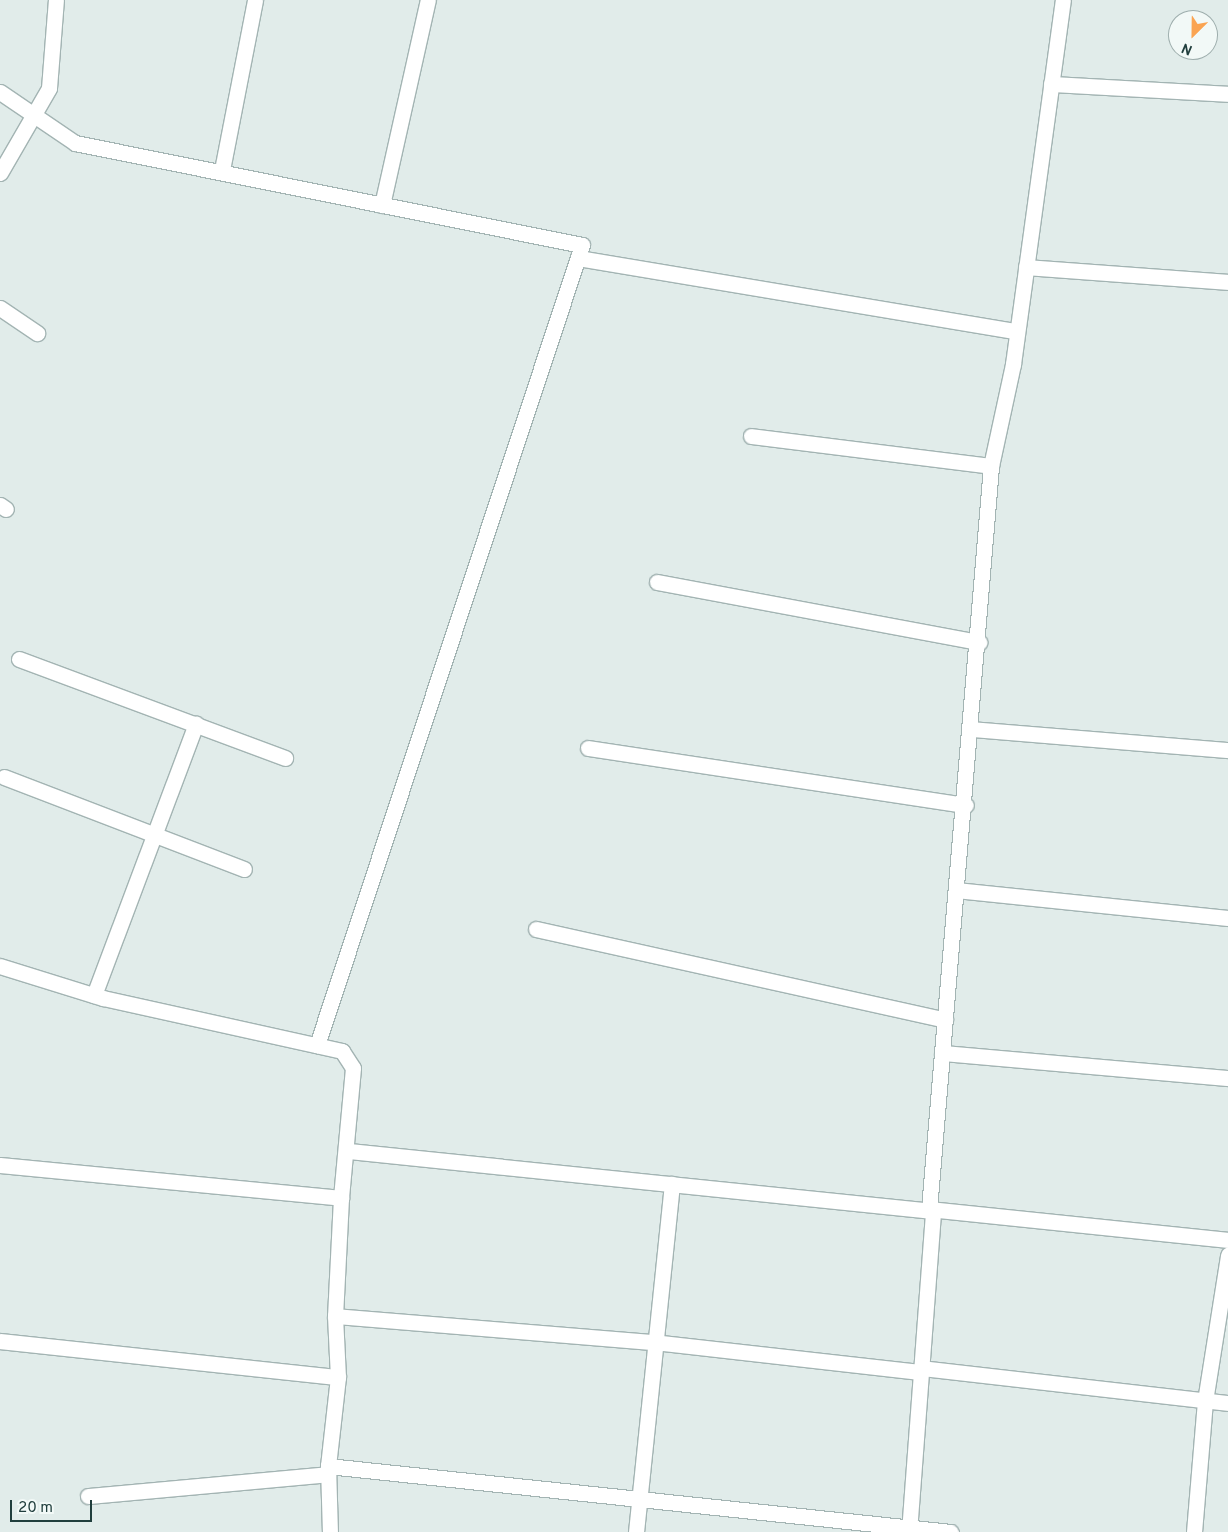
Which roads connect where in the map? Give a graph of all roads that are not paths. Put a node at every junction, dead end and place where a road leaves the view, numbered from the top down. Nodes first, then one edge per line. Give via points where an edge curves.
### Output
1 (56, 0) edge
2 (255, 0) edge
3 (428, 0) edge
4 (1063, 0) edge
5 (1051, 84) junction
6 (0, 92) edge
7 (1228, 94) edge
8 (33, 113) junction
9 (222, 170) junction
10 (0, 173) edge
11 (382, 205) junction
12 (578, 258) junction
13 (1026, 267) junction
14 (1228, 282) edge
15 (0, 308) edge
16 (1016, 331) junction
17 (37, 333) dead end
18 (751, 436) dead end
19 (991, 466) junction
20 (657, 582) dead end
21 (979, 642) junction
22 (19, 659) dead end
23 (196, 723) junction
24 (971, 730) junction
25 (588, 748) dead end
26 (1228, 750) edge
27 (285, 758) dead end
28 (4, 777) dead end
29 (966, 805) junction
30 (154, 834) junction
31 (244, 869) dead end
32 (956, 890) junction
33 (1228, 918) edge
34 (536, 928) dead end
35 (0, 966) edge
36 (94, 995) junction
37 (945, 1020) junction
38 (317, 1045) junction
39 (942, 1052) junction
40 (1228, 1078) edge
41 (349, 1151) junction
42 (0, 1165) edge
43 (672, 1184) junction
44 (341, 1198) junction
45 (931, 1210) junction
46 (1228, 1240) edge
47 (1228, 1255) edge
48 (335, 1316) junction
49 (0, 1341) edge
50 (653, 1342) junction
51 (921, 1370) junction
52 (338, 1377) junction
53 (1205, 1401) junction
54 (1228, 1403) edge
55 (328, 1470) junction
56 (88, 1496) dead end
57 (638, 1502) junction
58 (910, 1529) edge
59 (330, 1532) edge
60 (636, 1532) edge
61 (951, 1532) edge
62 (1194, 1532) edge

1 - 8 street via 49,88
2 - 9 street
3 - 11 street
4 - 5 street
5 - 7 street
5 - 13 street
6 - 8 street
8 - 9 street via 75,143
8 - 10 street
9 - 11 street
11 - 12 street via 582,246
12 - 16 street
12 - 38 street
13 - 14 street
13 - 16 street
15 - 17 street
16 - 19 street via 1008,395
18 - 19 street
19 - 21 street
20 - 21 street
21 - 24 street
22 - 23 street
23 - 27 street
23 - 30 street
24 - 26 street
24 - 29 street
25 - 29 street
28 - 30 street
29 - 32 street
30 - 31 street
30 - 36 street
32 - 33 street
32 - 37 street
34 - 37 street
35 - 36 street
36 - 38 street
37 - 39 street
38 - 41 street via 342,1051 353,1068
39 - 40 street
39 - 45 street
41 - 43 street
41 - 44 street
42 - 44 street
43 - 45 street
43 - 50 street
44 - 48 street
45 - 46 street
45 - 51 street
47 - 53 street
48 - 50 street
48 - 52 street
49 - 52 street
50 - 51 street
50 - 57 street
51 - 53 street
51 - 58 street
52 - 55 street
53 - 54 street
53 - 62 street
55 - 56 street
55 - 57 street
55 - 59 street
57 - 58 street
57 - 60 street
58 - 61 street

